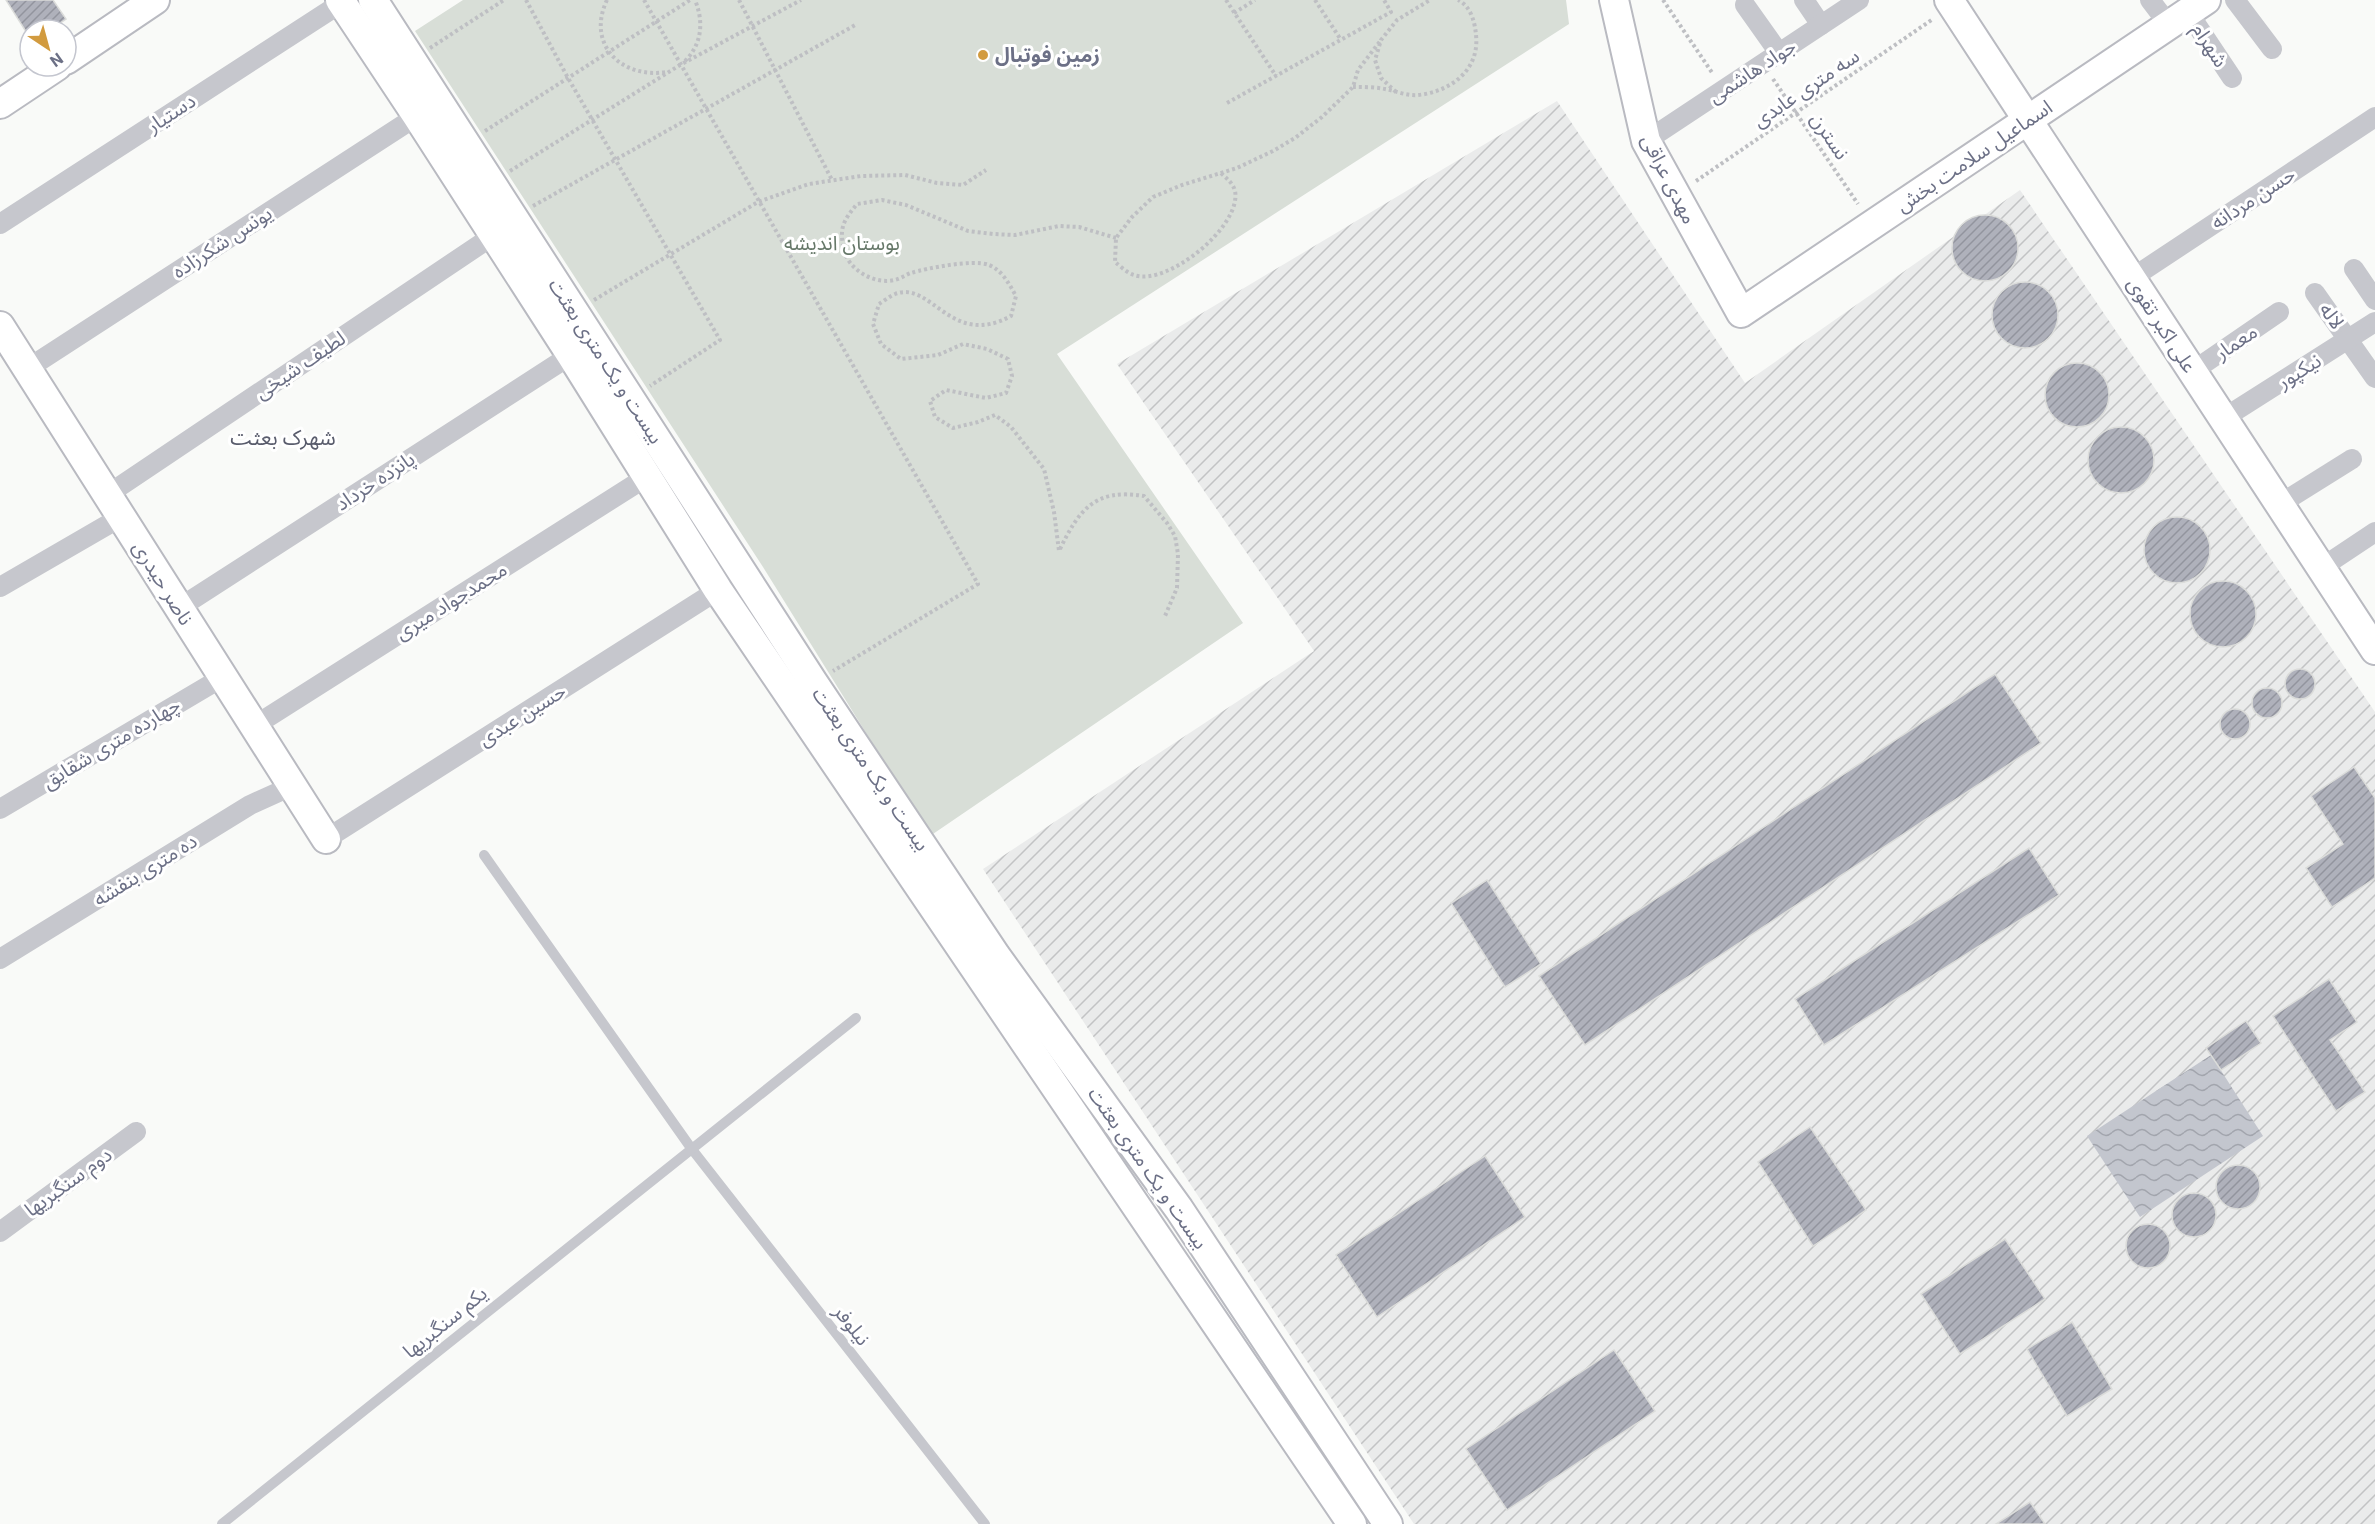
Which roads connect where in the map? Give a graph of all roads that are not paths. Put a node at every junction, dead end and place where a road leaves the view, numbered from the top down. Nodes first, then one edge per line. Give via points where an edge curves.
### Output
1 (155, 0) edge
2 (373, 0) edge
3 (1614, 0) edge
4 (1804, 0) edge
5 (2151, 0) edge
6 (2235, 0) edge
7 (340, 1) edge
8 (1856, 1) edge
9 (1951, 3) edge
10 (1745, 5) dead end
11 (2188, 13) edge
12 (1821, 25) junction
13 (2272, 49) dead end
14 (78, 52) edge
15 (1771, 58) junction
16 (39, 78) edge
17 (2232, 78) dead end
18 (0, 104) edge
19 (417, 116) junction
20 (2375, 117) edge
21 (2028, 120) junction
22 (1646, 141) junction
23 (0, 224) edge
24 (504, 226) junction
25 (2354, 269) dead end
26 (2132, 278) junction
27 (2315, 293) dead end
28 (2375, 300) edge
29 (2279, 312) dead end
30 (1741, 313) joint
31 (2375, 322) edge
32 (2, 332) edge
33 (2349, 340) junction
34 (571, 355) junction
35 (27, 369) junction
36 (2193, 371) junction
37 (2375, 378) edge
38 (2224, 418) junction
39 (2352, 459) dead end
40 (648, 476) junction
41 (2280, 504) junction
42 (114, 506) junction
43 (2375, 532) edge
44 (2321, 568) junction
45 (0, 587) edge
46 (718, 590) junction
47 (179, 608) junction
48 (2375, 650) edge
49 (223, 677) junction
50 (254, 726) junction
51 (292, 786) junction
52 (0, 810) edge
53 (326, 839) joint
54 (484, 855) dead end
55 (0, 959) edge
56 (856, 1017) dead end
57 (136, 1132) dead end
58 (691, 1148) junction
59 (0, 1232) edge
60 (222, 1524) edge
61 (985, 1524) edge
62 (1352, 1524) edge
63 (1388, 1524) edge

1 - 14 street
2 - 24 street, بیست و یک متری بعثت
3 - 22 street, مهدی عراقی
4 - 12 street
5 - 11 street, شهرام
6 - 13 street
7 - 19 street, بیست و یک متری بعثت
7 - 23 street, دستیار
8 - 12 street, جواد هاشمی
9 - 21 street, علی اکبر تقوی
10 - 15 street
11 - 17 street, شهرام
11 - 21 street, اسماعیل سلامت بخش
12 - 15 street, جواد هاشمی
15 - 22 street, جواد هاشمی
16 - 18 street
19 - 24 street, بیست و یک متری بعثت
19 - 35 street, یونس شکرزاده
20 - 26 street, حسن مردانه
21 - 26 street, علی اکبر تقوی
21 - 30 street, اسماعیل سلامت بخش
22 - 30 street, مهدی عراقی
24 - 34 street, بیست و یک متری بعثت
24 - 42 street, لطیف شیخی
24 - 63 street, بیست و یک متری بعثت via 996,956 1179,1209
25 - 28 street
26 - 36 street, علی اکبر تقوی
27 - 33 street, لاله
29 - 36 street, معمار
31 - 33 street, نیکپور
32 - 35 street, ناصر حیدری
33 - 37 street, لاله
33 - 38 street, نیکپور
34 - 40 street, بیست و یک متری بعثت
34 - 47 street, پانزده خرداد
35 - 42 street, ناصر حیدری
36 - 38 street, علی اکبر تقوی
38 - 41 street, علی اکبر تقوی
39 - 41 street
40 - 46 street, بیست و یک متری بعثت
40 - 50 street, محمدجواد میری
41 - 44 street, علی اکبر تقوی
42 - 45 street, لطیف شیخی
42 - 47 street, ناصر حیدری
43 - 44 street
44 - 48 street, علی اکبر تقوی
46 - 53 street, حسین عبدی
46 - 62 street, بیست و یک متری بعثت
47 - 49 street, ناصر حیدری
49 - 50 street, ناصر حیدری
49 - 52 street, چهارده متری شقایق
50 - 51 street, ناصر حیدری
51 - 53 street, ناصر حیدری
51 - 55 street, ده متری بنفشه via 250,805
54 - 58 lane, نیلوفر
56 - 58 lane, یکم سنگبریها
57 - 59 street, دوم سنگبریها
58 - 60 lane, یکم سنگبریها
58 - 61 lane, نیلوفر

